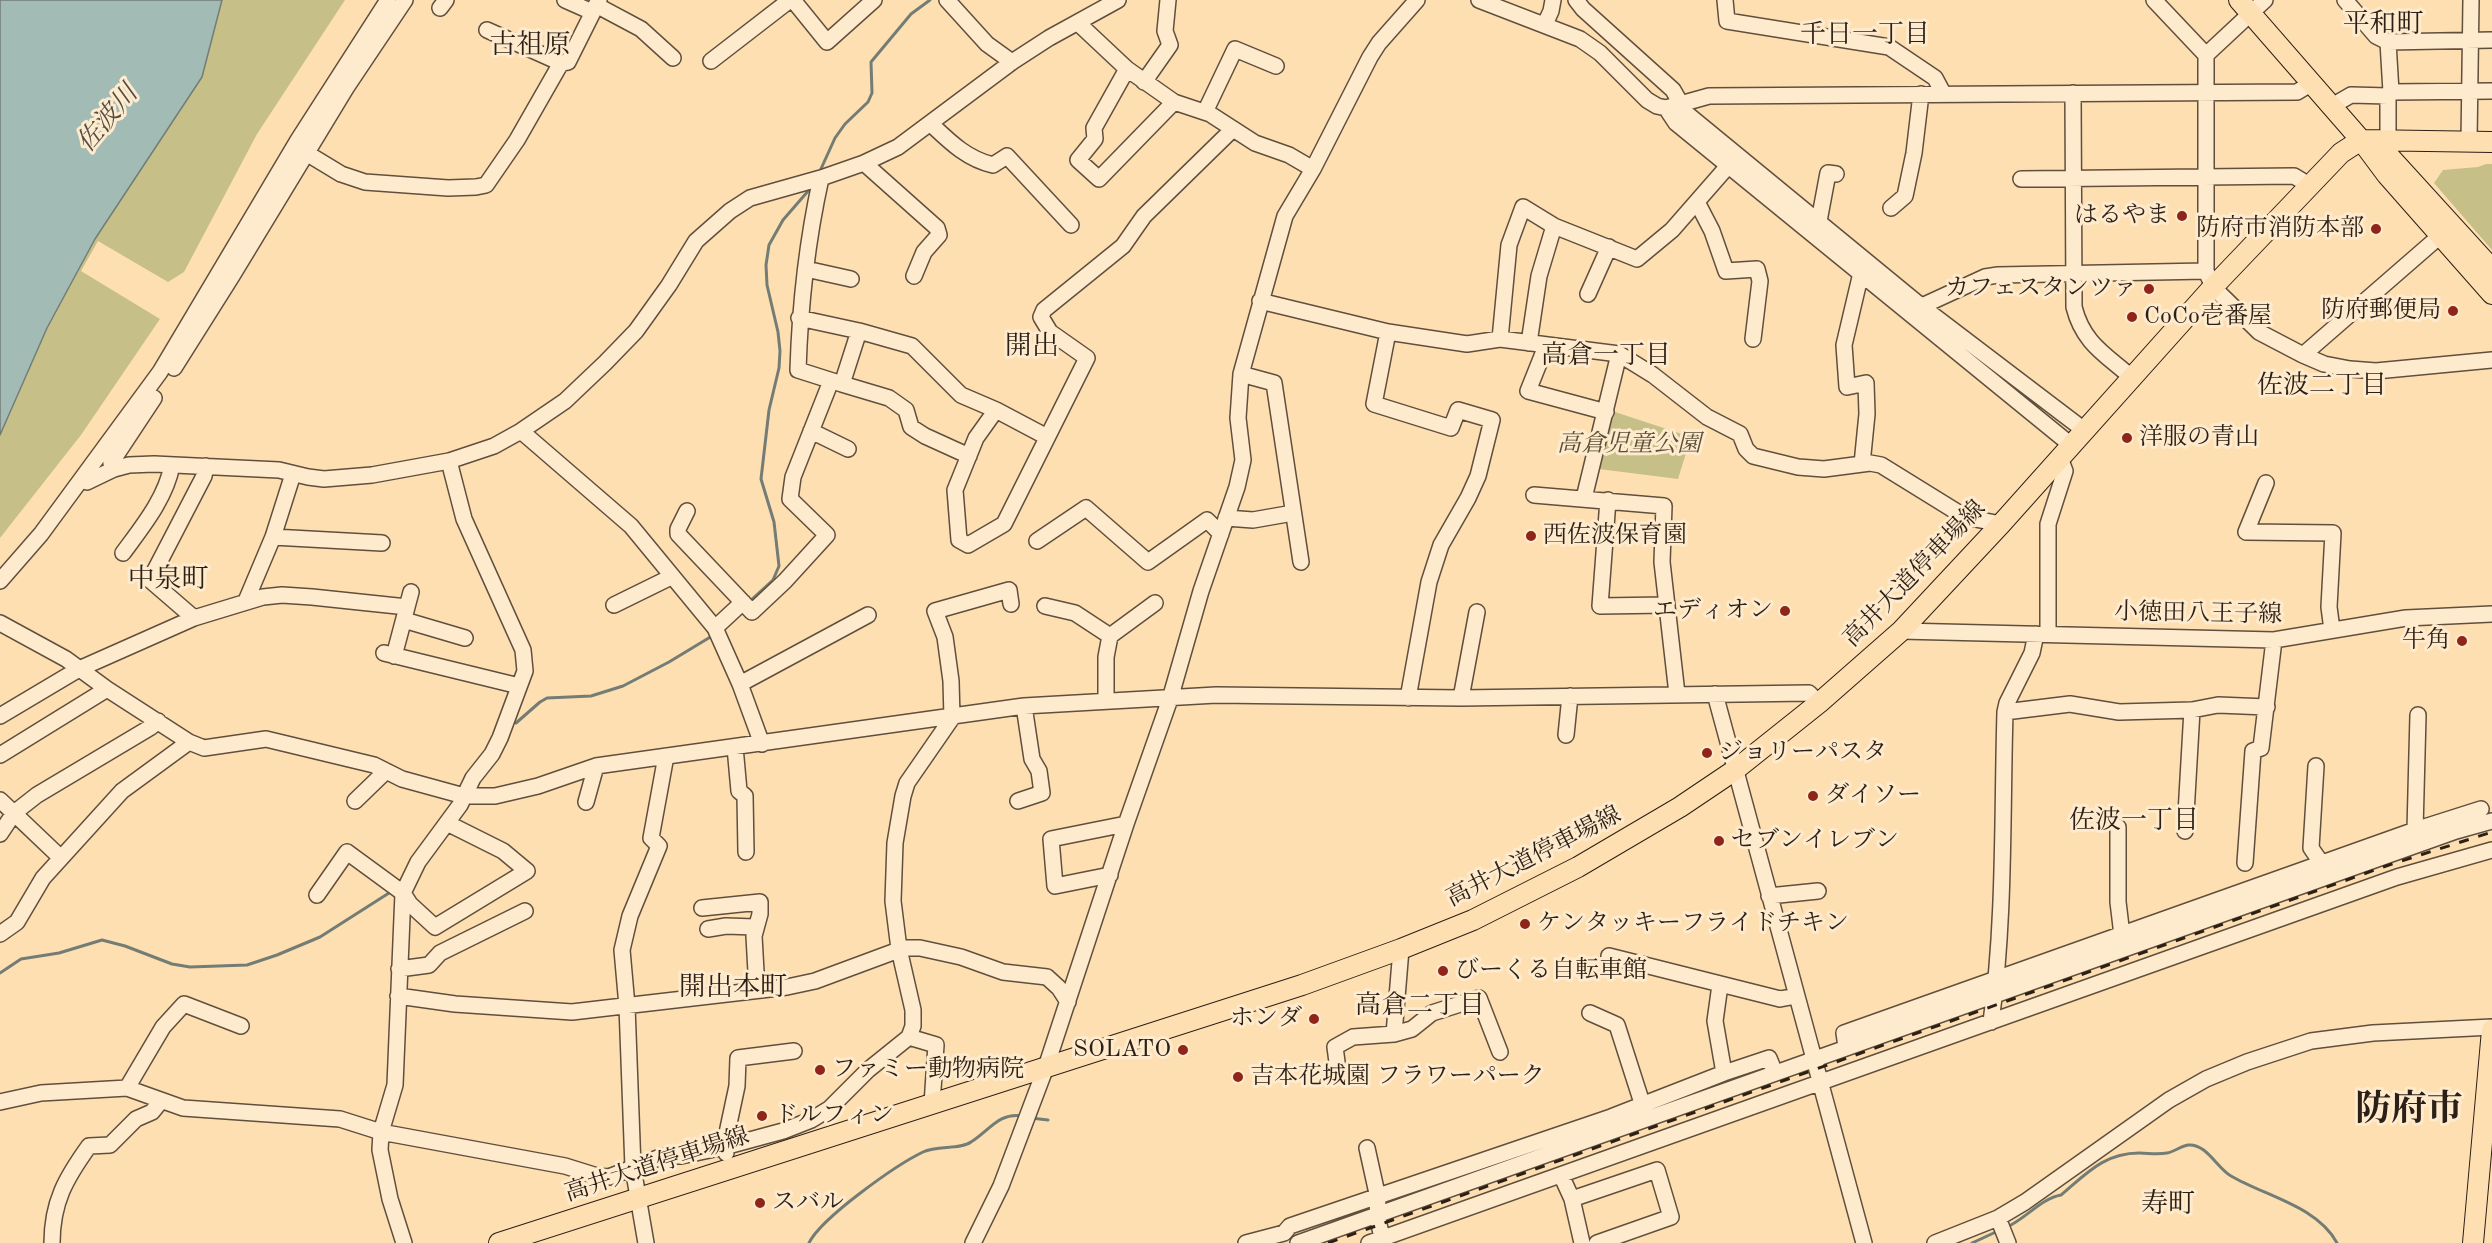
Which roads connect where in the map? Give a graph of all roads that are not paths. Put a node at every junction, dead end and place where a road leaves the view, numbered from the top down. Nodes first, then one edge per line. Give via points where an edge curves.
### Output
1 (388, 0) edge
2 (405, 0) edge
3 (565, 0) edge
4 (792, 0) edge
5 (874, 0) edge
6 (947, 0) edge
7 (1117, 0) edge
8 (1168, 0) edge
9 (1417, 0) edge
10 (1479, 0) edge
11 (1553, 0) edge
12 (1576, 0) edge
13 (1725, 0) edge
14 (2154, 0) edge
15 (2345, 0) edge
16 (2471, 0) edge
17 (2252, 4) edge
18 (596, 6) edge
19 (1078, 23) junction
20 (1545, 24) junction
21 (487, 30) dead end
22 (2470, 40) junction
23 (2492, 40) edge
24 (2388, 42) junction
25 (2206, 56) junction
26 (673, 58) dead end
27 (711, 61) dead end
28 (1012, 62) junction
29 (561, 63) junction
30 (1276, 66) dead end
31 (1127, 69) junction
32 (1144, 82) junction
33 (2312, 83) junction
34 (2469, 91) junction
35 (2492, 91) edge
36 (2207, 92) junction
37 (1921, 93) junction
38 (1943, 93) junction
39 (2073, 93) junction
40 (2389, 94) junction
41 (1174, 102) junction
42 (1682, 104) junction
43 (2332, 106) junction
44 (1666, 108) junction
45 (1205, 112) junction
46 (931, 124) junction
47 (1233, 129) junction
48 (2388, 139) junction
49 (2361, 140) junction
50 (2469, 142) junction
51 (2492, 142) edge
52 (308, 154) junction
53 (1733, 161) junction
54 (864, 163) junction
55 (1313, 170) junction
56 (1836, 174) dead end
57 (2206, 177) junction
58 (821, 178) junction
59 (2020, 179) dead end
60 (2073, 180) junction
61 (2309, 185) junction
62 (1697, 202) junction
63 (1891, 208) dead end
64 (1819, 221) junction
65 (1071, 225) dead end
66 (1554, 226) junction
67 (2441, 235) junction
68 (1609, 247) junction
69 (806, 269) junction
70 (2492, 269) edge
71 (1860, 273) junction
72 (2073, 273) junction
73 (914, 276) dead end
74 (851, 279) dead end
75 (2209, 279) junction
76 (1588, 294) dead end
77 (2492, 294) edge
78 (1260, 301) junction
79 (1915, 309) junction
80 (799, 318) junction
81 (859, 331) junction
82 (1388, 332) junction
83 (1500, 339) junction
84 (1754, 339) dead end
85 (1529, 343) junction
86 (1546, 346) junction
87 (1619, 354) junction
88 (2303, 355) junction
89 (2492, 360) edge
90 (1241, 374) junction
91 (2131, 377) junction
92 (836, 383) junction
93 (996, 410) junction
94 (1606, 412) junction
95 (521, 431) junction
96 (811, 431) junction
97 (1047, 437) junction
98 (2072, 444) junction
99 (849, 449) dead end
100 (969, 456) junction
101 (449, 461) junction
102 (1862, 464) junction
103 (172, 465) junction
104 (206, 466) junction
105 (114, 469) junction
106 (293, 474) junction
107 (81, 480) junction
108 (2266, 483) dead end
109 (1534, 495) dead end
110 (1584, 498) junction
111 (1608, 500) junction
112 (687, 511) dead end
113 (1293, 513) junction
114 (1226, 518) junction
115 (2001, 524) junction
116 (1221, 534) junction
117 (273, 537) junction
118 (1037, 541) dead end
119 (382, 543) dead end
120 (123, 553) dead end
121 (1301, 562) dead end
122 (672, 577) junction
123 (0, 581) edge
124 (246, 601) junction
125 (743, 602) junction
126 (1155, 603) dead end
127 (1011, 604) dead end
128 (614, 605) dead end
129 (1666, 605) junction
130 (407, 606) junction
131 (1045, 606) dead end
132 (1477, 612) dead end
133 (2492, 614) edge
134 (868, 615) dead end
135 (194, 618) junction
136 (0, 623) edge
137 (715, 628) junction
138 (2332, 630) junction
139 (1901, 631) junction
140 (460, 632) dead end
141 (2042, 634) junction
142 (1110, 636) junction
143 (2274, 640) junction
144 (79, 669) junction
145 (740, 684) junction
146 (519, 686) junction
147 (107, 689) junction
148 (1677, 694) junction
149 (1715, 694) junction
150 (1570, 696) junction
151 (1408, 698) junction
152 (1461, 698) junction
153 (1170, 699) junction
154 (1106, 701) junction
155 (1819, 703) junction
156 (1024, 706) junction
157 (2267, 707) junction
158 (2192, 710) junction
159 (2005, 712) junction
160 (2418, 715) dead end
161 (0, 716) edge
162 (952, 717) junction
163 (158, 721) junction
164 (1566, 735) dead end
165 (189, 742) junction
166 (762, 744) junction
167 (735, 747) junction
168 (0, 755) edge
169 (666, 756) junction
170 (596, 766) junction
171 (2316, 766) dead end
172 (1735, 770) junction
173 (386, 771) junction
174 (464, 796) junction
175 (0, 800) edge
176 (355, 801) dead end
177 (1018, 801) dead end
178 (586, 802) dead end
179 (2481, 809) dead end
180 (14, 813) junction
181 (2492, 821) edge
182 (447, 823) junction
183 (1126, 824) junction
184 (2453, 825) junction
185 (2118, 827) dead end
186 (2415, 830) junction
187 (2185, 831) dead end
188 (0, 834) edge
189 (2386, 848) junction
190 (2492, 850) edge
191 (746, 852) dead end
192 (62, 858) junction
193 (2246, 863) dead end
194 (2322, 864) junction
195 (1110, 875) junction
196 (2397, 876) junction
197 (1818, 891) dead end
198 (403, 893) junction
199 (317, 895) dead end
200 (1769, 896) junction
201 (702, 908) dead end
202 (525, 911) dead end
203 (2195, 916) junction
204 (755, 927) junction
205 (708, 929) dead end
206 (0, 934) edge
207 (2122, 935) junction
208 (2206, 946) junction
209 (899, 949) junction
210 (1401, 949) junction
211 (1609, 956) dead end
212 (399, 969) junction
213 (1997, 980) junction
214 (1720, 985) junction
215 (757, 990) junction
216 (398, 996) junction
217 (1796, 996) junction
218 (1995, 996) junction
219 (1068, 1002) junction
220 (627, 1006) junction
221 (1590, 1013) dead end
222 (1991, 1022) junction
223 (241, 1026) dead end
224 (2492, 1028) edge
225 (1394, 1034) junction
226 (909, 1036) junction
227 (1846, 1047) junction
228 (794, 1051) dead end
229 (1500, 1052) dead end
230 (1812, 1059) junction
231 (1337, 1062) dead end
232 (1046, 1067) junction
233 (1724, 1072) junction
234 (1775, 1073) junction
235 (1819, 1083) junction
236 (127, 1088) junction
237 (161, 1101) junction
238 (0, 1102) edge
239 (1642, 1103) junction
240 (932, 1104) junction
241 (811, 1120) junction
242 (381, 1132) junction
243 (820, 1140) junction
244 (724, 1147) junction
245 (1367, 1148) dead end
246 (633, 1168) junction
247 (730, 1168) junction
248 (1561, 1175) junction
249 (638, 1198) junction
250 (1378, 1198) junction
251 (1572, 1199) junction
252 (1377, 1215) junction
253 (1998, 1218) junction
254 (1376, 1241) edge
255 (52, 1243) edge
256 (404, 1243) edge
257 (499, 1243) edge
258 (646, 1243) edge
259 (973, 1243) edge
260 (1246, 1243) edge
261 (1298, 1243) edge
262 (1582, 1243) edge
263 (1597, 1243) edge
264 (1864, 1243) edge
265 (1935, 1243) edge
266 (2008, 1243) edge
267 (2473, 1243) edge

1 - 107 street via 298,140 160,372
2 - 52 street via 346,88
3 - 18 street
4 - 5 street via 827,42
4 - 27 street
6 - 28 street via 987,44
7 - 19 street
8 - 32 street via 1165,31 1170,45
9 - 55 street via 1370,57
10 - 20 street
11 - 20 street
12 - 42 street via 1674,90
13 - 38 street via 1726,21 1889,47 1935,78
14 - 25 street
15 - 24 street via 2376,36
16 - 22 street
17 - 25 street
17 - 33 main road
18 - 26 street via 641,28
18 - 29 street via 568,62
19 - 28 street
19 - 31 street
20 - 44 street via 1600,53 1647,100
21 - 29 street
22 - 23 street
22 - 24 street
22 - 34 street
24 - 40 street
25 - 36 street
28 - 46 street
29 - 52 street via 486,184 448,188 365,182 341,174
30 - 45 street via 1235,49
31 - 32 street
31 - 41 street via 1094,128 1095,139 1078,160 1099,179
32 - 41 street
33 - 36 street via 2297,92
33 - 43 main road
34 - 35 street
34 - 40 street
34 - 50 street
36 - 39 street
36 - 57 street
37 - 38 street
37 - 42 street via 1709,96
37 - 63 street via 1905,196
38 - 39 street
39 - 60 street
40 - 43 street via 2351,95
40 - 48 street
41 - 45 street
42 - 44 street
42 - 53 street via 1686,113
43 - 49 main road
44 - 53 street via 1676,123
45 - 47 street
46 - 54 street
46 - 65 street via 978,161 993,165 1007,156
47 - 55 street
47 - 97 street via 1144,216 1123,246 1044,310 1041,317 1050,332 1087,358
48 - 49 main road
48 - 50 main road
49 - 61 main road, 高井大道停車場線 via 2341,153
49 - 67 main road
49 - 70 main road via 2388,155
50 - 51 main road
52 - 105 street via 111,463
53 - 62 street
53 - 64 street
53 - 71 street
54 - 58 street
54 - 73 street via 937,228 939,234 924,252
55 - 78 street via 1285,216
56 - 64 street via 1828,173
57 - 60 street
57 - 61 street via 2294,176
57 - 75 street
58 - 69 street
58 - 95 street via 750,198 713,223 696,241 636,331 565,401
59 - 60 street
60 - 72 street
61 - 75 main road, 高井大道停車場線
62 - 68 street via 1672,230 1637,259
62 - 84 street via 1726,271 1757,269 1760,280
64 - 79 street
66 - 68 street
66 - 83 street via 1523,207 1509,245
66 - 85 street via 1539,276
67 - 77 main road
67 - 88 street
68 - 76 street
69 - 74 street
69 - 80 street
71 - 79 street
71 - 102 street via 1844,345 1847,387 1866,382
72 - 75 street
72 - 79 street via 1985,277
72 - 91 street via 2074,307 2087,340
75 - 88 street via 2259,332
75 - 91 main road, 高井大道停車場線
78 - 82 street
78 - 90 street
79 - 98 street
80 - 81 street
80 - 92 street via 798,370
81 - 92 street
81 - 93 street via 912,346 961,395
82 - 83 street via 1467,344
82 - 151 street via 1374,404 1451,428 1458,410 1492,420 1478,476 1441,545 1429,582
83 - 85 street
85 - 86 street
86 - 87 street
86 - 94 street via 1528,391
87 - 94 street
87 - 102 street via 1707,417 1740,434 1753,456 1824,469
88 - 89 street via 2324,364 2376,371
90 - 113 street via 1274,383
90 - 114 street via 1238,418 1243,460
91 - 98 main road, 高井大道停車場線
92 - 96 street
92 - 100 street via 889,398 906,410 912,427 924,436
93 - 97 street
93 - 100 street via 976,438
94 - 110 street
95 - 101 street via 494,446
95 - 122 street via 631,526
96 - 99 street
96 - 125 street via 793,477 790,499 827,535 752,612
97 - 100 street via 1004,524 968,545 959,540 955,490
98 - 115 main road, 高井大道停車場線
98 - 141 street via 2048,524
101 - 106 street via 372,475 324,479
101 - 146 street via 464,519 523,650 525,670
102 - 115 street via 1881,465 1965,517
103 - 104 street
103 - 105 street
103 - 120 street via 148,518
104 - 106 street
104 - 135 street via 150,580
105 - 107 street via 87,482
106 - 117 street
107 - 123 street
108 - 138 street via 2246,532 2333,533 2329,607
109 - 110 street
110 - 111 street
111 - 129 street via 1664,506 1662,562
111 - 129 street via 1600,606
112 - 125 street via 678,534
113 - 114 street via 1252,520
113 - 121 street
114 - 116 street
115 - 139 main road, 高井大道停車場線
116 - 118 street via 1207,520 1148,562 1086,508
116 - 153 street
117 - 119 street
117 - 124 street
122 - 128 street
122 - 137 street
124 - 130 street via 282,595
124 - 135 street
125 - 137 street
126 - 142 street
127 - 162 street via 1009,590 935,611 945,637
129 - 148 street
130 - 140 street
130 - 146 street via 389,654
131 - 142 street via 1075,613
132 - 152 street
133 - 138 street, 小徳田八王子線 via 2406,618
134 - 145 street
135 - 144 street
136 - 144 street
137 - 145 street
138 - 143 street, 小徳田八王子線
139 - 141 street, 小徳田八王子線
139 - 155 main road, 高井大道停車場線
141 - 143 street, 小徳田八王子線
141 - 159 street
142 - 154 street
143 - 157 street
144 - 147 street
144 - 161 street
145 - 166 street
146 - 174 street via 500,738
147 - 163 street
147 - 168 street
148 - 149 street
148 - 150 street
149 - 155 street via 1809,693
149 - 172 street
150 - 152 street
150 - 164 street
151 - 152 street
151 - 153 street via 1216,695
153 - 154 street
153 - 183 street
154 - 156 street
155 - 172 main road, 高井大道停車場線
156 - 162 street
156 - 177 street via 1042,793
157 - 158 street via 2218,705
157 - 193 street via 2261,748 2253,752
158 - 159 street via 2119,712 2070,704
158 - 187 street
159 - 213 street
160 - 186 street
162 - 166 street
162 - 209 street via 907,783 903,796 893,901
163 - 165 street
163 - 180 street
165 - 173 street via 204,748 266,739
165 - 192 street via 122,791
166 - 167 street
167 - 169 street
167 - 191 street via 740,790 745,796
169 - 170 street
169 - 220 street via 651,838 659,846 630,916 622,950
170 - 174 street via 511,793
170 - 178 street
171 - 194 street via 2311,848
172 - 200 street
172 - 210 main road, 高井大道停車場線 via 1578,867 1473,920
173 - 174 street
173 - 176 street
174 - 182 street
175 - 180 street
179 - 184 street
180 - 188 street
180 - 192 street
181 - 184 street
182 - 198 street via 418,862
182 - 198 street via 503,851 527,871 435,927
183 - 195 street
183 - 195 street via 1051,839 1055,886
184 - 186 street
184 - 189 street
185 - 207 street
186 - 189 street
189 - 194 street
189 - 196 street
189 - 203 street
190 - 196 street
192 - 206 street via 44,878 18,922
194 - 203 street
195 - 219 street
196 - 208 street
197 - 200 street
198 - 199 street via 347,852
198 - 212 street
200 - 217 street
201 - 204 street via 760,902
202 - 212 street via 440,953 429,965
203 - 207 street
203 - 208 street
203 - 218 street
204 - 205 street
204 - 215 street
207 - 213 street
208 - 222 street
209 - 215 street via 815,981
209 - 219 street via 920,948 1003,972 1047,977
209 - 226 street via 913,1010
210 - 225 street
210 - 232 main road, 高井大道停車場線
211 - 214 street
212 - 216 street
213 - 218 street
213 - 227 street via 1844,1033
214 - 217 street via 1780,999
214 - 233 street via 1715,1021
215 - 220 street
216 - 220 street via 572,1012
216 - 242 street via 395,1085
217 - 230 street
218 - 222 street
218 - 227 street
219 - 232 street
220 - 246 street
221 - 239 street via 1617,1025
222 - 235 street
223 - 236 street via 184,1004 163,1027
224 - 253 street via 2373,1033 2322,1039 2278,1050 2206,1079 2169,1100
224 - 267 main road
225 - 229 street via 1412,1029 1432,1013 1479,998
225 - 231 street via 1353,1037 1335,1047
226 - 240 street via 936,1045
226 - 241 street via 829,1109
227 - 230 street
228 - 244 street via 738,1058 737,1086
230 - 234 street
230 - 235 street
232 - 240 main road, 高井大道停車場線
232 - 259 street via 1001,1186
233 - 234 street via 1769,1058
233 - 239 street
234 - 252 street
235 - 248 street
235 - 264 street
236 - 237 street
236 - 238 street via 41,1093
237 - 242 street via 183,1108 340,1119
237 - 255 street via 110,1145 89,1146 65,1180 52,1220
239 - 250 street
240 - 243 main road, 高井大道停車場線
241 - 243 street
241 - 244 street
242 - 246 street via 565,1166 597,1176 609,1177
242 - 256 street via 384,1176
243 - 247 main road, 高井大道停車場線
244 - 246 street via 663,1156
244 - 247 street
245 - 250 street
246 - 249 street
247 - 249 main road, 高井大道停車場線
248 - 251 street
248 - 254 street
249 - 257 main road, 高井大道停車場線
249 - 258 street
250 - 252 street
250 - 260 street
251 - 262 street
251 - 263 street via 1657,1170 1671,1217
252 - 254 street
252 - 261 street
253 - 265 street
253 - 266 street

